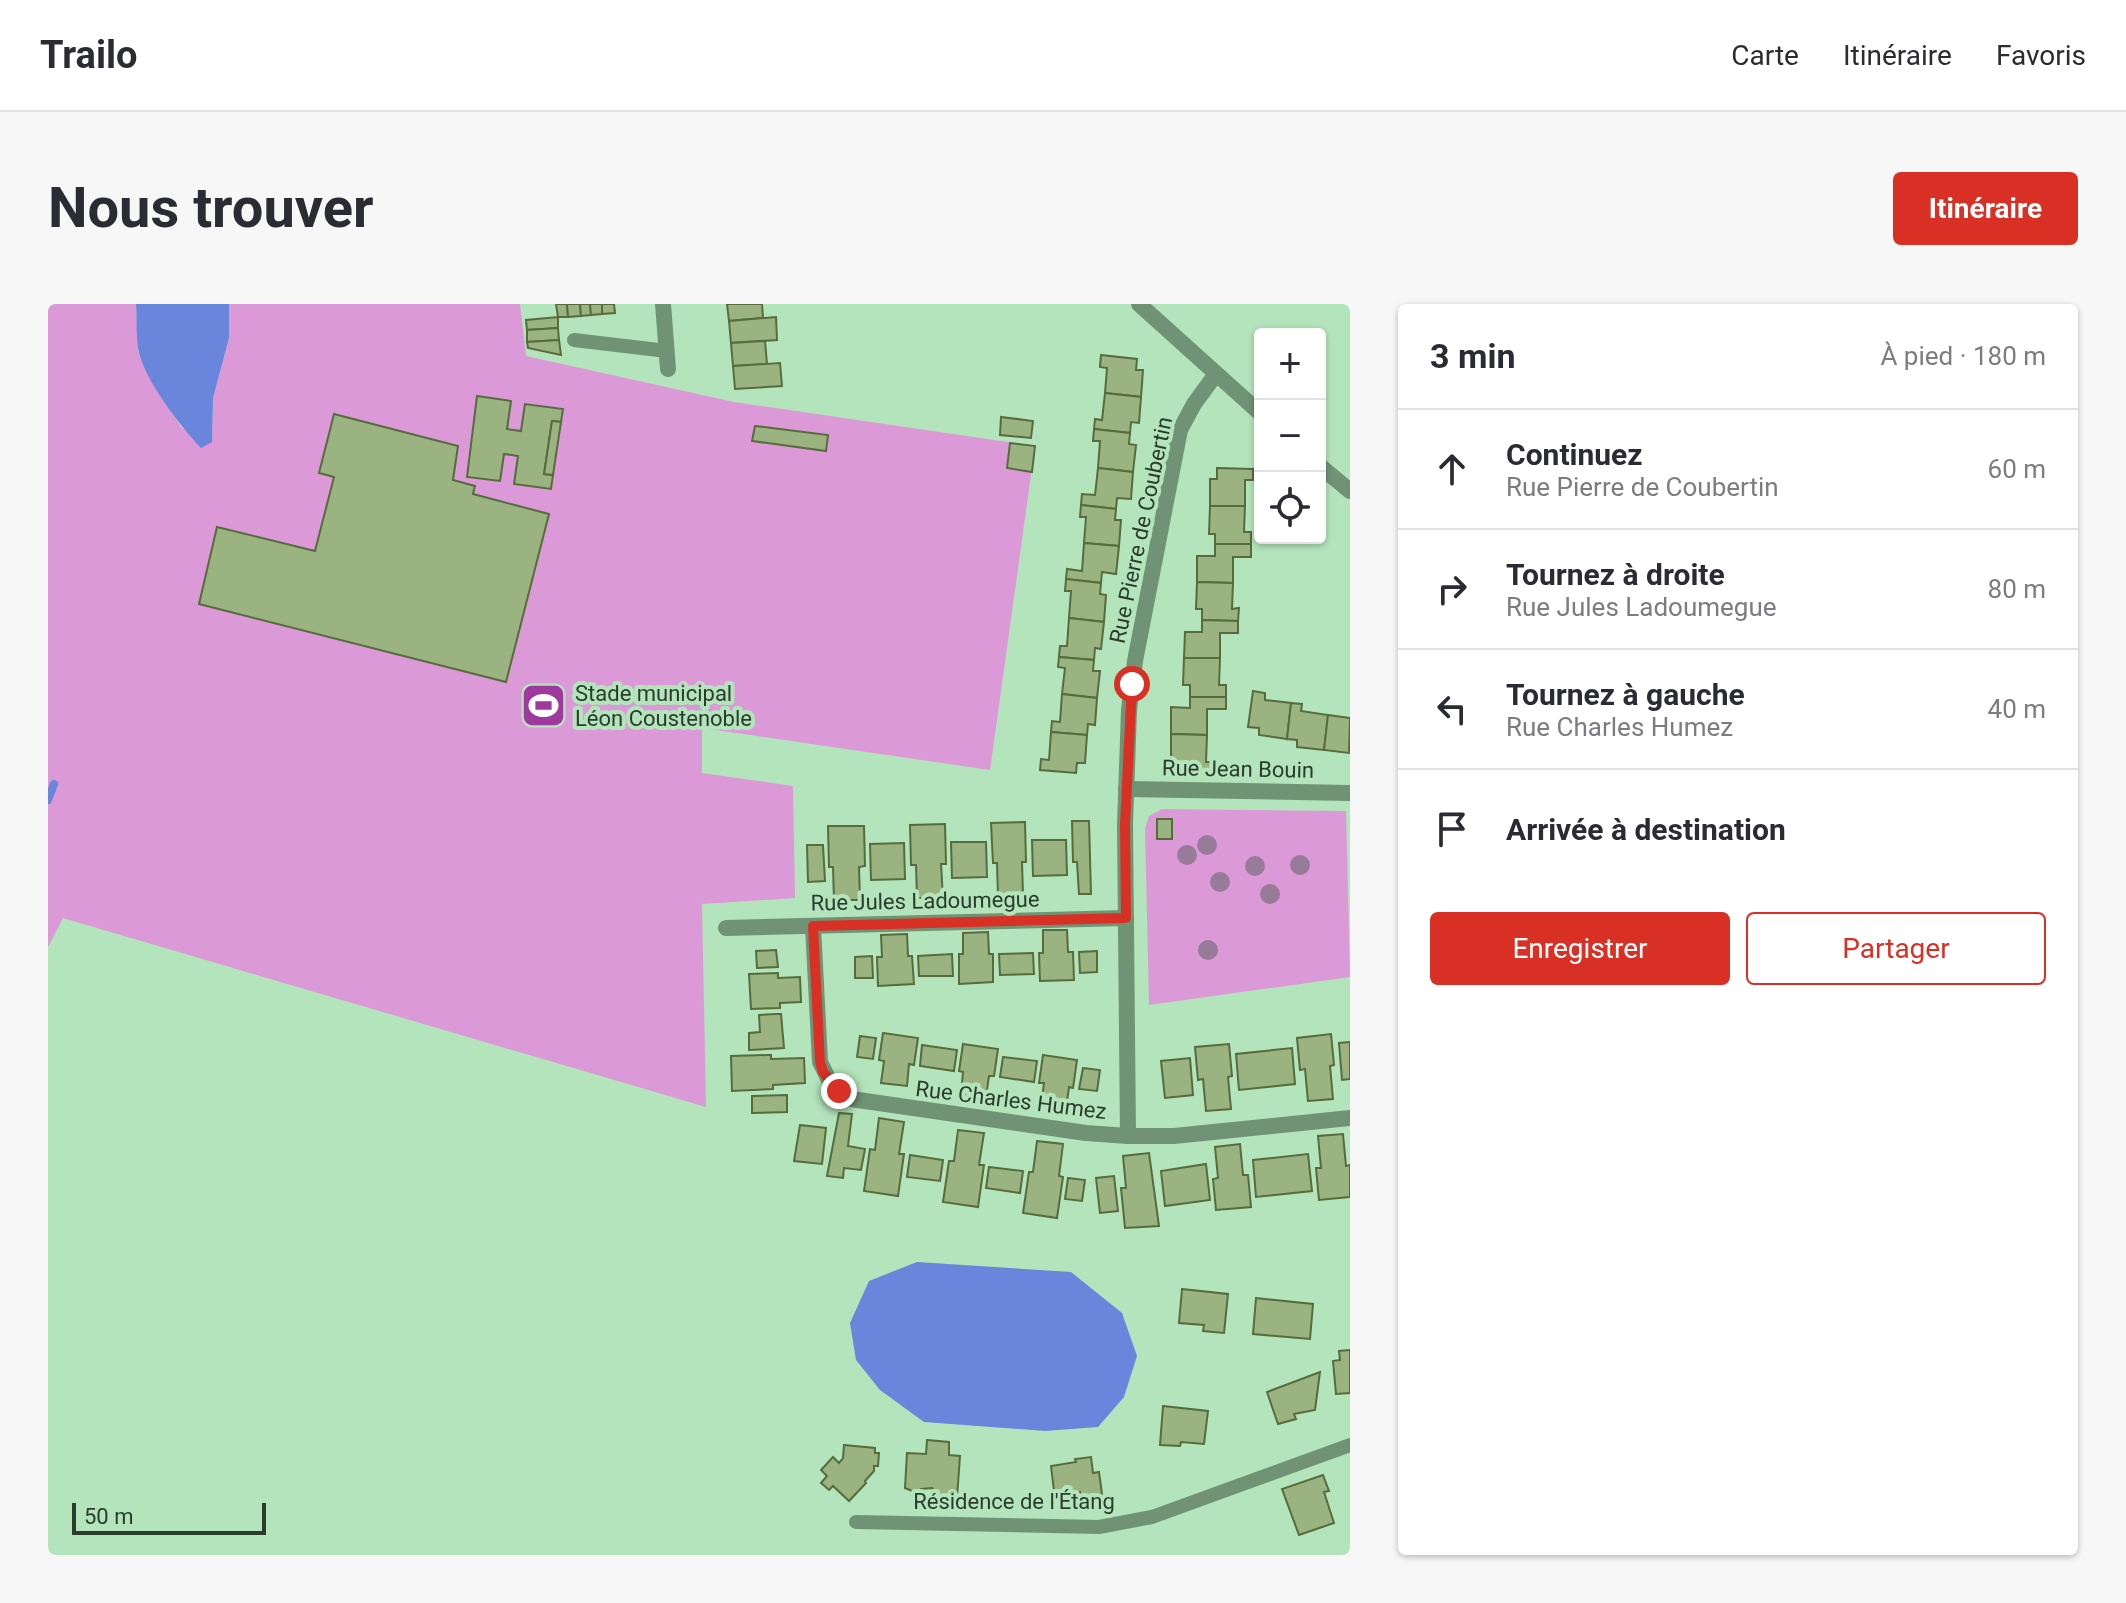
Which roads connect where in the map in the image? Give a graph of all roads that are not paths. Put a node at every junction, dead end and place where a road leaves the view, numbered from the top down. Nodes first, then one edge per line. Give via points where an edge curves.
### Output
1 (663, 304) edge
2 (1139, 304) edge
3 (574, 340) dead end
4 (667, 351) junction
5 (668, 369) dead end
6 (1216, 374) junction
7 (1254, 408) edge
8 (1326, 471) edge
9 (1350, 491) edge
10 (1126, 789) junction
11 (1350, 793) edge
12 (1126, 918) junction
13 (813, 926) junction
14 (726, 928) dead end
15 (1350, 1118) edge
16 (1128, 1136) junction
17 (1350, 1445) edge
18 (856, 1522) dead end

1 - 4 street
2 - 6 street
3 - 4 lane
4 - 5 street
6 - 7 street
6 - 10 street, Rue Pierre de Coubertin via 1180,430 1135,661
8 - 9 street
10 - 11 street, Rue Jean Bouin
10 - 12 street, Rue Pierre de Coubertin
12 - 13 street, Rue Jules Ladoumegue
12 - 16 street, Rue Pierre de Coubertin
13 - 14 street, Rue Jules Ladoumegue
13 - 16 street, Rue Charles Humez via 820,1062 839,1091 863,1102
15 - 16 street, Rue Charles Humez
17 - 18 lane, Résidence de l'Étang via 1152,1517 1116,1525

